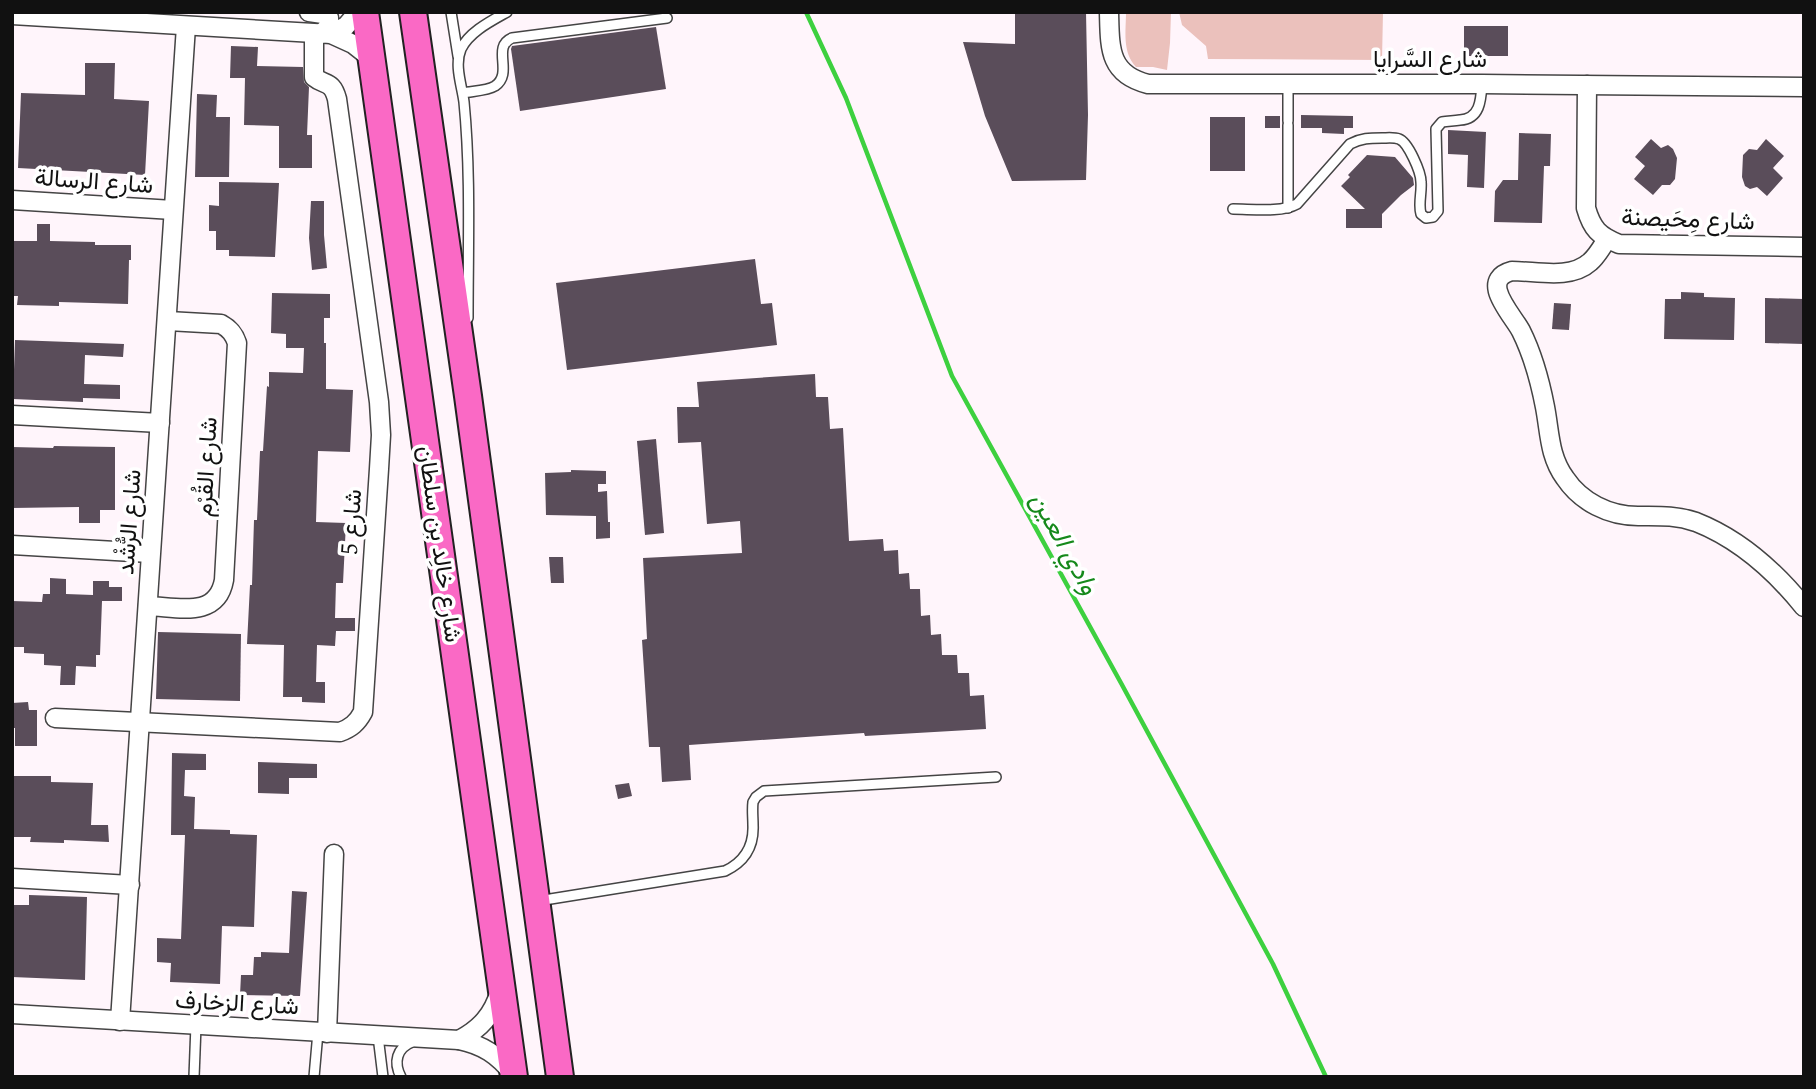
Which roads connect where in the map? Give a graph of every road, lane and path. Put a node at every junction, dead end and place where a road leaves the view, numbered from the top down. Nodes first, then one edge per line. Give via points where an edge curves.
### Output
1 (309, 12) edge
2 (358, 12) edge
3 (365, 12) edge
4 (413, 12) edge
5 (451, 12) edge
6 (507, 12) edge
7 (1109, 12) edge
8 (12, 15) edge
9 (70, 15) edge
10 (488, 17) edge
11 (667, 19) dead end
12 (186, 26) junction
13 (322, 34) junction
14 (372, 59) junction
15 (458, 62) junction
16 (1288, 84) junction
17 (1482, 84) junction
18 (1587, 85) junction
19 (1804, 87) edge
20 (463, 93) junction
21 (12, 200) edge
22 (1288, 208) junction
23 (1233, 209) dead end
24 (173, 210) junction
25 (1607, 239) junction
26 (1804, 247) edge
27 (168, 321) junction
28 (468, 396) junction
29 (12, 415) edge
30 (160, 423) junction
31 (12, 545) edge
32 (150, 553) junction
33 (148, 606) junction
34 (1804, 607) edge
35 (55, 718) dead end
36 (140, 721) junction
37 (996, 777) dead end
38 (334, 854) dead end
39 (12, 878) edge
40 (130, 885) junction
41 (536, 902) junction
42 (500, 988) junction
43 (12, 1014) edge
44 (120, 1020) junction
45 (197, 1025) junction
46 (322, 1032) junction
47 (378, 1036) junction
48 (422, 1038) junction
49 (459, 1040) junction
50 (514, 1076) edge
51 (194, 1077) edge
52 (314, 1077) edge
53 (383, 1077) edge
54 (401, 1077) edge
55 (560, 1077) edge

1 - 13 street, شارع 5 via 329,19
2 - 13 street via 346,26
3 - 14 main road, شارع خالِد بن سلطان
4 - 28 main road, شارع خالِد بن سلطان
5 - 15 lane
6 - 10 lane
7 - 16 street, شارع السَّرايا via 1113,57 1124,74 1140,82
8 - 9 street
9 - 12 street
10 - 15 lane via 467,40
11 - 20 lane via 508,39 502,47 504,71 498,84
12 - 13 street
12 - 24 street, شارع الرُّشْد
13 - 14 street via 353,44
13 - 36 street, شارع 5 via 314,77 328,83 337,99 379,402 363,712 358,722 340,732
14 - 42 main road, شارع خالِد بن سلطان
15 - 20 lane
16 - 17 street, شارع السَّرايا
16 - 22 lane
17 - 18 street, شارع السَّرايا
17 - 22 lane via 1476,112 1466,120 1445,121 1436,130 1438,211 1433,217 1421,214 1419,172 1405,143 1395,138 1362,138 1350,144 1297,204
18 - 19 street, شارع السَّرايا
18 - 25 street, شارع مِحَيصنة via 1586,208 1597,232
20 - 28 lane via 468,172
21 - 24 street, شارع الرسالة
22 - 23 lane
24 - 27 street, شارع الرُّشْد
25 - 26 street, شارع مِحَيصنة via 1619,244
25 - 34 street via 1582,268 1512,271 1503,274 1497,287 1534,365 1558,468 1575,491 1597,507 1624,515 1681,518 1730,539 1769,569
27 - 30 street, شارع الرُّشْد
27 - 33 street, شارع القُرْم via 221,324 237,343 224,580 217,599 208,606
28 - 41 main road, شارع خالِد بن سلطان
29 - 30 street
30 - 32 street, شارع الرُّشْد
31 - 32 street
32 - 33 street, شارع الرُّشْد
33 - 36 street, شارع الرُّشْد
35 - 36 street, شارع 5
36 - 40 street, شارع الرُّشْد
37 - 41 lane via 764,790 753,802 753,836 747,853 734,867
38 - 46 street
39 - 40 street
40 - 44 street, شارع الرُّشْد
41 - 55 main road, شارع خالِد بن سلطان
42 - 49 street via 491,1014
42 - 50 main road, شارع خالِد بن سلطان
43 - 44 street, شارع الزخارف
44 - 45 street, شارع الزخارف
45 - 46 street, شارع الزخارف
45 - 51 lane
46 - 47 street, شارع الزخارف
46 - 52 lane
47 - 48 street, شارع الزخارف
47 - 53 lane
48 - 49 street, شارع الزخارف
48 - 54 lane via 404,1045 397,1055
49 - 50 street, شارع الزخارف via 495,1055

